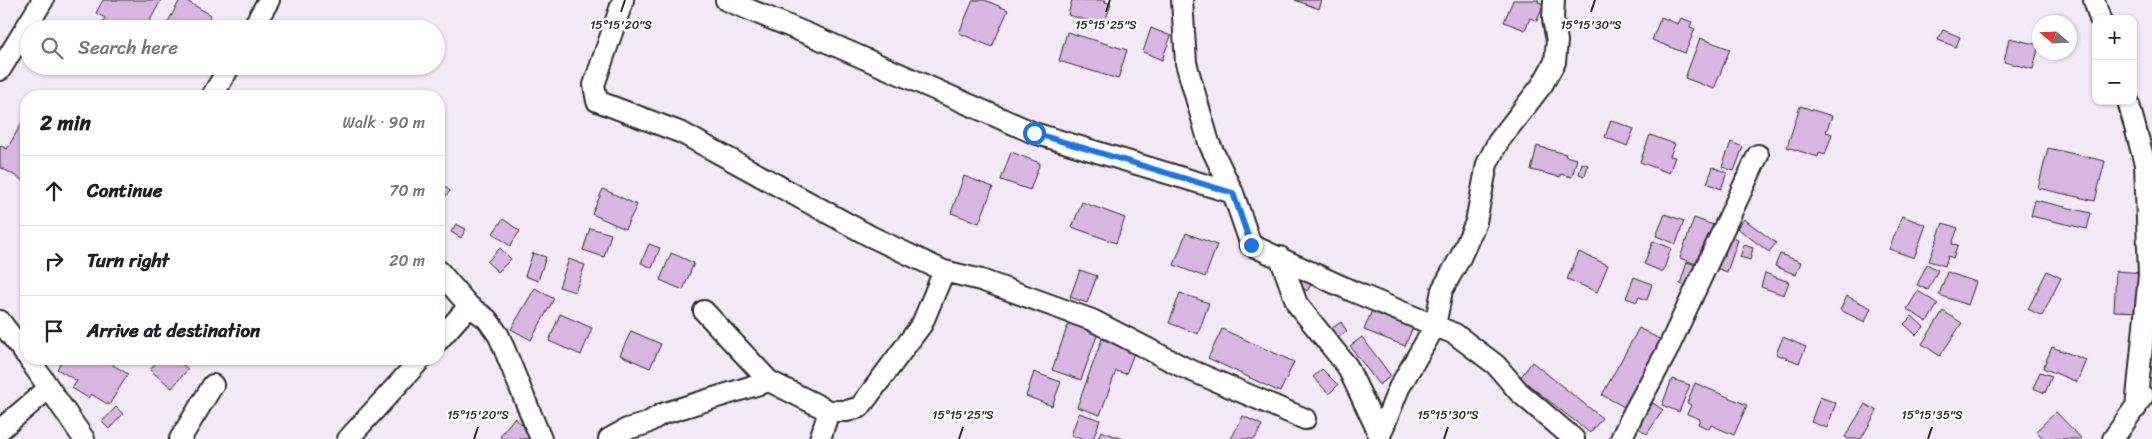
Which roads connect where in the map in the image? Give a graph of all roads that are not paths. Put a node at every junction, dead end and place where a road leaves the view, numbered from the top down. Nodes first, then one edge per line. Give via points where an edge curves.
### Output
1 (43, 0) edge
2 (270, 0) edge
3 (623, 0) edge
4 (726, 0) edge
5 (1182, 0) edge
6 (1554, 0) edge
7 (2094, 0) edge
8 (2099, 15) edge
9 (31, 20) edge
10 (258, 20) edge
11 (20, 37) edge
12 (0, 70) edge
13 (225, 75) edge
14 (216, 90) edge
15 (2129, 105) edge
16 (1758, 155) dead end
17 (1233, 193) junction
18 (1280, 257) junction
19 (944, 271) junction
20 (445, 278) edge
21 (469, 306) junction
22 (704, 311) dead end
23 (0, 321) edge
24 (1435, 326) junction
25 (445, 333) edge
26 (20, 348) edge
27 (32, 365) edge
28 (416, 365) edge
29 (2152, 380) edge
30 (769, 381) junction
31 (213, 385) dead end
32 (49, 388) junction
33 (2136, 408) junction
34 (829, 411) junction
35 (1305, 419) dead end
36 (0, 430) edge
37 (1379, 438) edge
38 (84, 439) edge
39 (180, 439) edge
40 (348, 439) edge
41 (541, 439) edge
42 (609, 439) edge
43 (820, 439) edge
44 (1574, 439) edge
45 (1621, 439) edge
46 (2113, 439) edge

1 - 9 street
2 - 10 street
3 - 19 street via 594,85 597,101 682,133 870,236
4 - 17 street via 1034,133
5 - 17 street via 1186,63 1208,143
6 - 24 street via 1553,19 1558,41 1555,62 1542,85 1498,142 1487,164 1476,222 1442,290
7 - 8 street
11 - 12 street
13 - 14 street
15 - 33 street via 2145,164 2148,275
16 - 45 street via 1666,353
17 - 18 street via 1251,245
18 - 24 street via 1352,292
18 - 37 street via 1297,304 1347,366
19 - 34 street via 922,324 860,406 847,411
19 - 35 street via 981,280 1092,320 1183,367
20 - 21 street
21 - 25 street
21 - 41 street via 487,319 499,336
22 - 30 street
23 - 26 street
24 - 37 street via 1399,388
24 - 44 street via 1455,334 1496,365 1519,392
27 - 32 street
28 - 40 street
29 - 33 street
30 - 34 street
30 - 42 street via 662,414
31 - 39 street
32 - 36 street
32 - 38 street
33 - 46 street
34 - 43 street

